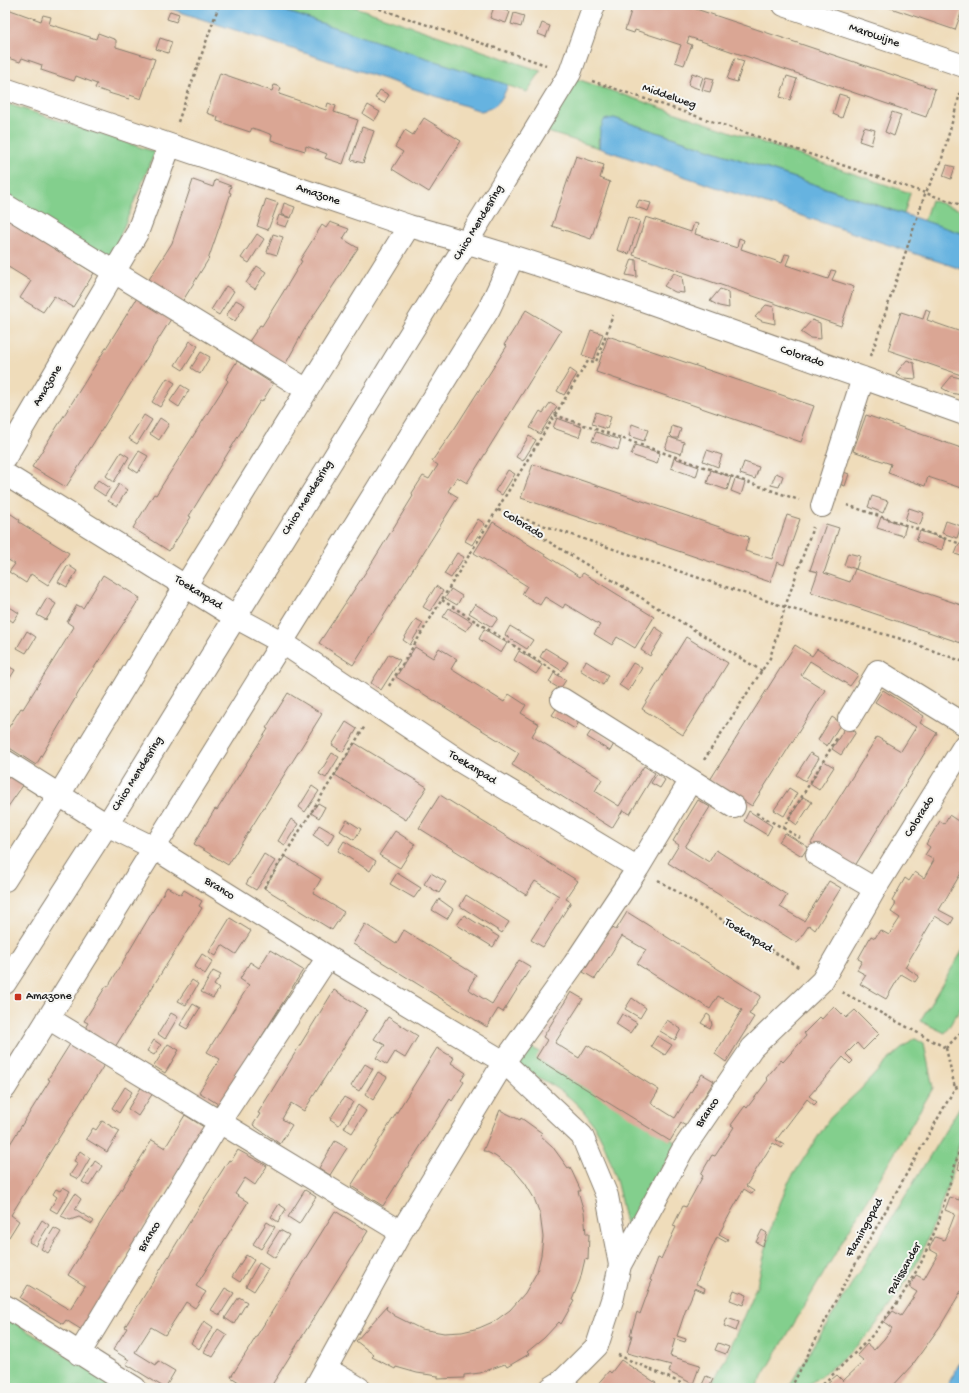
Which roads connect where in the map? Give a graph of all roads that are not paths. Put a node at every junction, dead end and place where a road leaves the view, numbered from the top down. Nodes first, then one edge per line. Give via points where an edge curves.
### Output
1 (594, 5) edge
2 (784, 5) edge
3 (964, 66) edge
4 (5, 89) edge
5 (170, 145) junction
6 (5, 205) edge
7 (409, 226) junction
8 (468, 242) junction
9 (513, 258) junction
10 (116, 272) junction
11 (863, 378) junction
12 (307, 390) junction
13 (964, 414) edge
14 (5, 458) edge
15 (5, 474) edge
16 (822, 506) road end
17 (186, 585) junction
18 (235, 616) junction
19 (283, 643) junction
20 (562, 699) road end
21 (849, 719) road end
22 (964, 724) edge
23 (964, 746) edge
24 (5, 761) edge
25 (691, 780) junction
26 (59, 795) junction
27 (734, 807) road end
28 (107, 825) junction
29 (154, 848) junction
30 (817, 855) dead end
31 (638, 868) junction
32 (5, 880) edge
33 (875, 889) junction
34 (328, 957) junction
35 (822, 981) joint
36 (5, 982) edge
37 (48, 1018) junction
38 (504, 1062) junction
39 (5, 1088) edge
40 (220, 1121) junction
41 (401, 1232) junction
42 (620, 1265) junction
43 (5, 1306) edge
44 (79, 1354) junction
45 (327, 1369) junction
46 (135, 1388) edge
47 (316, 1388) edge
48 (359, 1388) edge
49 (551, 1388) edge

1 - 8 street, Chico Mendesring via 570,73
2 - 3 street, Marowijne
4 - 5 street, Amazone
5 - 7 street, Amazone
5 - 10 street, Amazone via 138,233
6 - 10 street
7 - 8 street, Amazone
7 - 12 street
8 - 9 street, Colorado
8 - 18 street, Chico Mendesring
9 - 11 street, Colorado
9 - 19 street via 489,309
10 - 12 street
10 - 14 street, Amazone
11 - 13 street, Colorado
11 - 16 street
12 - 17 street
15 - 17 street, Toekanpad
17 - 18 street, Toekanpad
17 - 26 street
18 - 19 street, Toekanpad
18 - 28 street, Chico Mendesring
19 - 29 street
19 - 31 street, Toekanpad via 460,761
20 - 25 street
21 - 22 street via 878,671
23 - 33 street, Colorado
24 - 26 street
25 - 27 street
25 - 31 street
26 - 28 street
26 - 32 street
28 - 29 street, Branco
28 - 36 street, Chico Mendesring
29 - 34 street, Branco
29 - 37 street
30 - 33 street
31 - 38 street
33 - 35 street, Colorado
34 - 38 street, Branco
34 - 40 street, Branco
35 - 42 street, Branco via 752,1048 682,1152
37 - 39 street
37 - 40 street
38 - 41 street
38 - 42 street, Branco via 582,1136 607,1196
40 - 41 street
40 - 44 street, Branco
41 - 45 street
42 - 49 street, Branco via 613,1297 597,1346 562,1381
43 - 44 street
44 - 46 street
45 - 47 street
45 - 48 street

